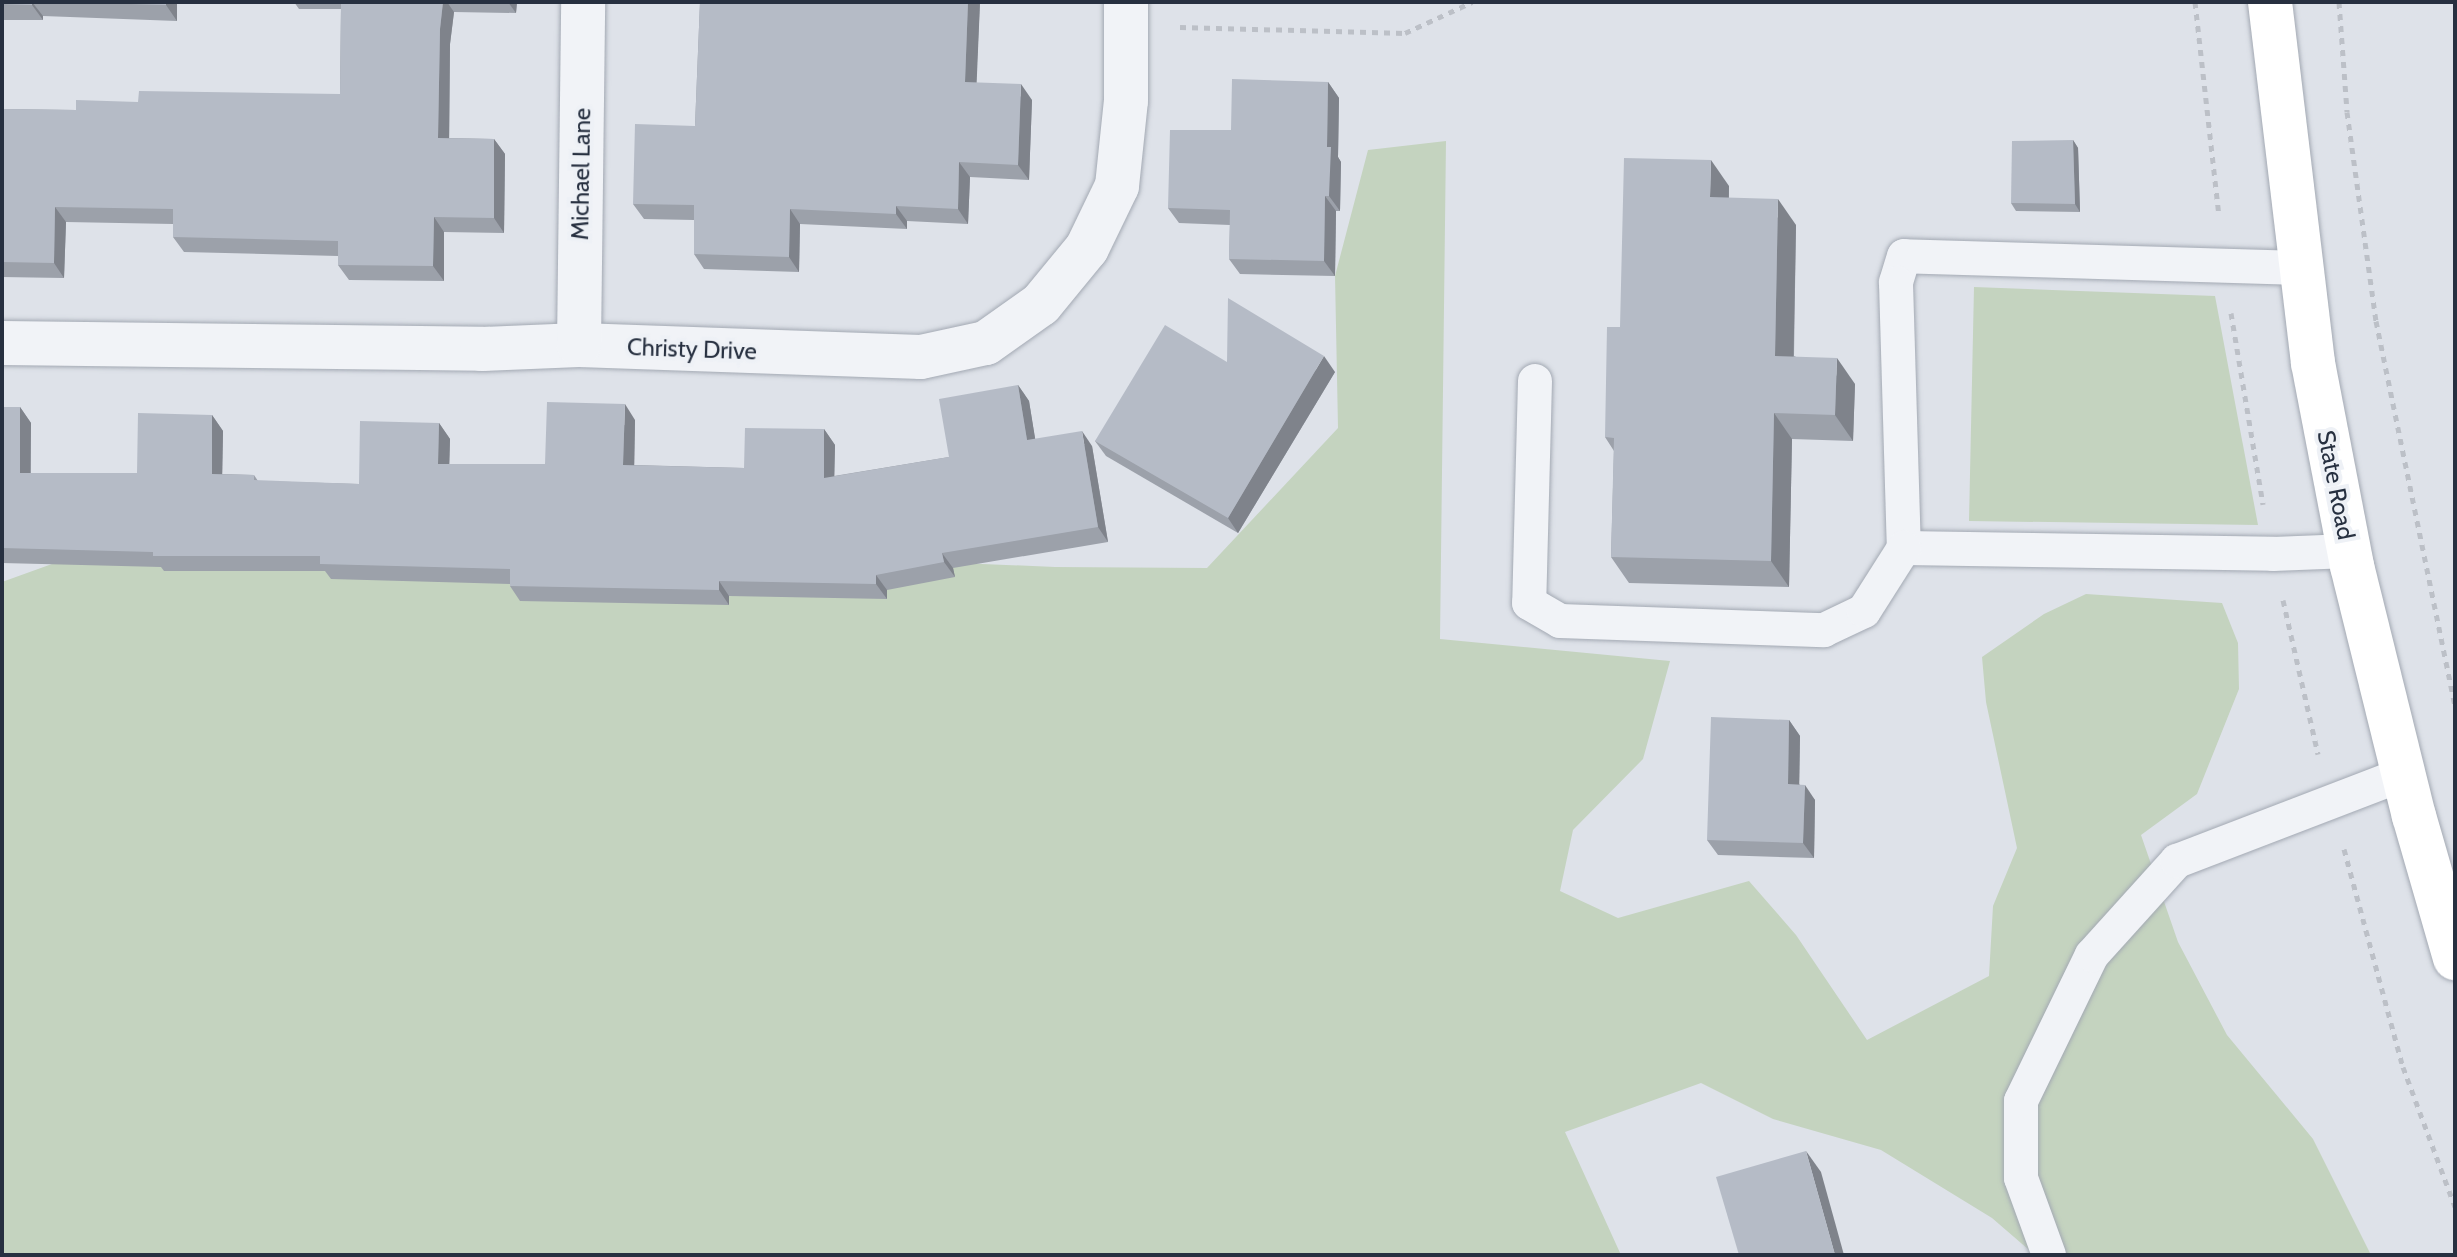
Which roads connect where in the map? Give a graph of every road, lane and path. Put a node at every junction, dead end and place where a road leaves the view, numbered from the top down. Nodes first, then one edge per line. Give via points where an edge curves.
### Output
1 (583, 2) edge
2 (1126, 2) edge
3 (1472, 2) edge
4 (2195, 2) edge
5 (2270, 2) edge
6 (2339, 2) edge
7 (1177, 27) dead end
8 (2225, 266) junction
9 (2301, 268) junction
10 (2, 343) edge
11 (579, 345) junction
12 (1535, 381) dead end
13 (1904, 548) junction
14 (2349, 551) junction
15 (2273, 554) junction
16 (2455, 707) edge
17 (2404, 774) junction
18 (2331, 802) junction
19 (2455, 958) edge
20 (2455, 1207) edge
21 (2049, 1255) edge

1 - 11 street, Michael Lane
2 - 11 street, Christy Drive via 1126,101 1117,186 1087,248 1041,304 986,343 921,357
3 - 7 path via 1405,33
4 - 8 path
5 - 9 main road, State Road
6 - 16 path via 2347,112 2376,321
8 - 9 lane
8 - 13 lane via 1904,256 1896,283
8 - 15 path
9 - 14 main road, State Road via 2313,363
10 - 11 street, Christy Drive via 482,349
12 - 13 lane via 1529,603 1560,621 1824,630 1864,611
13 - 15 lane
14 - 15 lane
14 - 17 main road, State Road
15 - 18 path
17 - 18 lane
17 - 19 main road, State Road
18 - 20 path via 2403,1067
18 - 21 lane via 2177,861 2092,955 2021,1101 2021,1178

